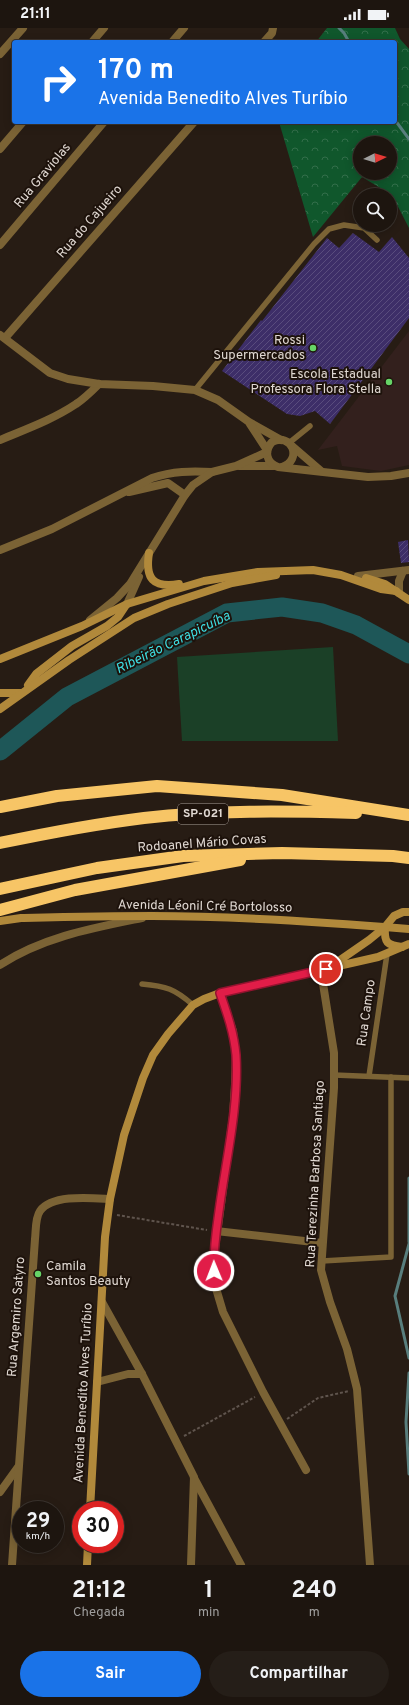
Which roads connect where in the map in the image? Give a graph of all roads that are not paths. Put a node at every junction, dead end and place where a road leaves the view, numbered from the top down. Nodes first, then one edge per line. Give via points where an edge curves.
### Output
1 (23, 28) edge
2 (104, 28) edge
3 (184, 28) edge
4 (273, 28) edge
5 (12, 40) edge
6 (12, 40) edge
7 (94, 40) edge
8 (174, 40) edge
9 (266, 40) edge
10 (0, 54) edge
11 (21, 124) edge
12 (102, 124) edge
13 (192, 124) edge
14 (0, 149) edge
15 (377, 240) dead end
16 (0, 245) edge
17 (2, 337) edge
18 (99, 384) junction
19 (195, 390) junction
20 (249, 422) junction
21 (310, 426) dead end
22 (0, 440) edge
23 (280, 440) junction
24 (290, 444) junction
25 (267, 451) junction
26 (236, 466) junction
27 (278, 466) junction
28 (321, 471) junction
29 (212, 472) junction
30 (409, 473) edge
31 (117, 495) junction
32 (185, 496) junction
33 (0, 550) edge
34 (149, 554) junction
35 (406, 571) edge
36 (296, 572) junction
37 (341, 575) junction
38 (358, 576) junction
39 (204, 581) junction
40 (397, 592) junction
41 (409, 600) edge
42 (127, 604) junction
43 (82, 626) junction
44 (9, 656) junction
45 (0, 660) edge
46 (0, 663) edge
47 (23, 692) junction
48 (0, 693) edge
49 (0, 709) edge
50 (0, 807) edge
51 (409, 815) edge
52 (0, 843) edge
53 (282, 853) junction
54 (409, 858) edge
55 (0, 889) edge
56 (0, 910) edge
57 (409, 912) edge
58 (152, 916) junction
59 (0, 921) edge
60 (385, 927) junction
61 (409, 929) edge
62 (406, 946) edge
63 (387, 954) junction
64 (0, 965) edge
65 (324, 970) junction
66 (142, 984) dead end
67 (220, 993) junction
68 (193, 1005) junction
69 (334, 1075) junction
70 (368, 1076) junction
71 (391, 1077) junction
72 (409, 1078) edge
73 (110, 1199) junction
74 (216, 1231) junction
75 (322, 1243) junction
76 (322, 1261) junction
77 (102, 1302) junction
78 (142, 1374) junction
79 (97, 1382) junction
80 (18, 1467) junction
81 (306, 1470) dead end
82 (194, 1477) junction
83 (0, 1492) edge
84 (90, 1501) edge
85 (88, 1553) edge
86 (12, 1565) edge
87 (87, 1565) edge
88 (192, 1565) edge
89 (241, 1565) edge
90 (370, 1565) edge

1 - 6 street
2 - 7 street
3 - 8 street
4 - 9 street
5 - 10 street
11 - 14 street
12 - 16 street, Rua Graviolas
13 - 17 street, Rua do Cajueiro
15 - 19 lane via 364,228 344,224 329,229
17 - 18 street via 50,373 68,380
18 - 19 street
18 - 22 street via 67,410
19 - 20 street via 218,400
20 - 23 street
20 - 25 street
21 - 24 lane
23 - 24 street
23 - 25 street via 272,442
24 - 27 street via 294,455 292,459 287,465
24 - 28 street
25 - 26 street
25 - 27 street via 267,457
26 - 27 street
26 - 29 street
27 - 28 street
28 - 30 street via 368,477
29 - 31 street via 168,472
29 - 32 street via 193,485
31 - 32 street via 168,483
31 - 33 street via 52,529
32 - 34 street
34 - 39 main road via 147,570 154,582 170,585
34 - 42 street
34 - 43 street via 130,584 117,598
35 - 38 street
35 - 40 street via 399,581
36 - 37 main road via 313,570
36 - 39 main road via 258,572
36 - 47 main road via 232,583 134,618
37 - 38 main road
37 - 40 main road
38 - 40 main road via 385,584
39 - 42 main road
40 - 41 main road
42 - 43 main road
42 - 47 main road via 118,617 107,626 72,646 36,674
43 - 44 main road
44 - 45 main road
44 - 46 main road
47 - 48 main road
47 - 49 main road
50 - 51 highway via 57,796 158,786 282,795
51 - 52 highway, SP-021 via 304,811 153,818 90,825
53 - 54 highway, Rodoanel Mário Covas
53 - 55 highway, Rodoanel Mário Covas via 184,856 136,862
53 - 56 highway via 75,890
57 - 60 main road, Avenida Benedito Alves Turíbio via 394,916
58 - 59 main road, Avenida Léonil Cré Bortolosso via 21,918
58 - 60 main road, Avenida Léonil Cré Bortolosso
58 - 64 street via 83,930 46,942
60 - 61 main road, Avenida Léonil Cré Bortolosso
60 - 62 main road via 384,938 387,942 394,946
60 - 65 main road, Avenida Benedito Alves Turíbio
62 - 63 main road, Avenida Benedito Alves Turíbio
63 - 65 main road, Avenida Benedito Alves Turíbio
63 - 70 lane, Rua Campo
65 - 67 main road, Avenida Benedito Alves Turíbio
65 - 69 street, Rua Terezinha Barbosa Santiago via 334,1053
66 - 68 lane via 169,988 181,994
67 - 68 main road, Avenida Benedito Alves Turíbio
67 - 74 street via 232,1031 236,1055 233,1116
68 - 73 main road, Avenida Benedito Alves Turíbio via 153,1055 143,1078 124,1135
69 - 70 lane
69 - 75 street, Rua Terezinha Barbosa Santiago via 333,1120
70 - 71 lane
71 - 72 lane
71 - 76 lane via 391,1257
73 - 77 main road, Avenida Benedito Alves Turíbio
73 - 80 street, Rua Argemiro Satyro via 77,1198 58,1201 48,1204 39,1212
74 - 75 street
74 - 81 street via 215,1285 223,1312
75 - 76 street, Rua Terezinha Barbosa Santiago
76 - 90 street, Rua Terezinha Barbosa Santiago via 321,1270 347,1349 357,1389
77 - 78 street
77 - 79 main road, Avenida Benedito Alves Turíbio
78 - 79 street via 122,1375
78 - 82 street
79 - 84 main road, Avenida Benedito Alves Turíbio
80 - 83 street
80 - 86 street
82 - 88 street
82 - 89 street
85 - 87 main road

